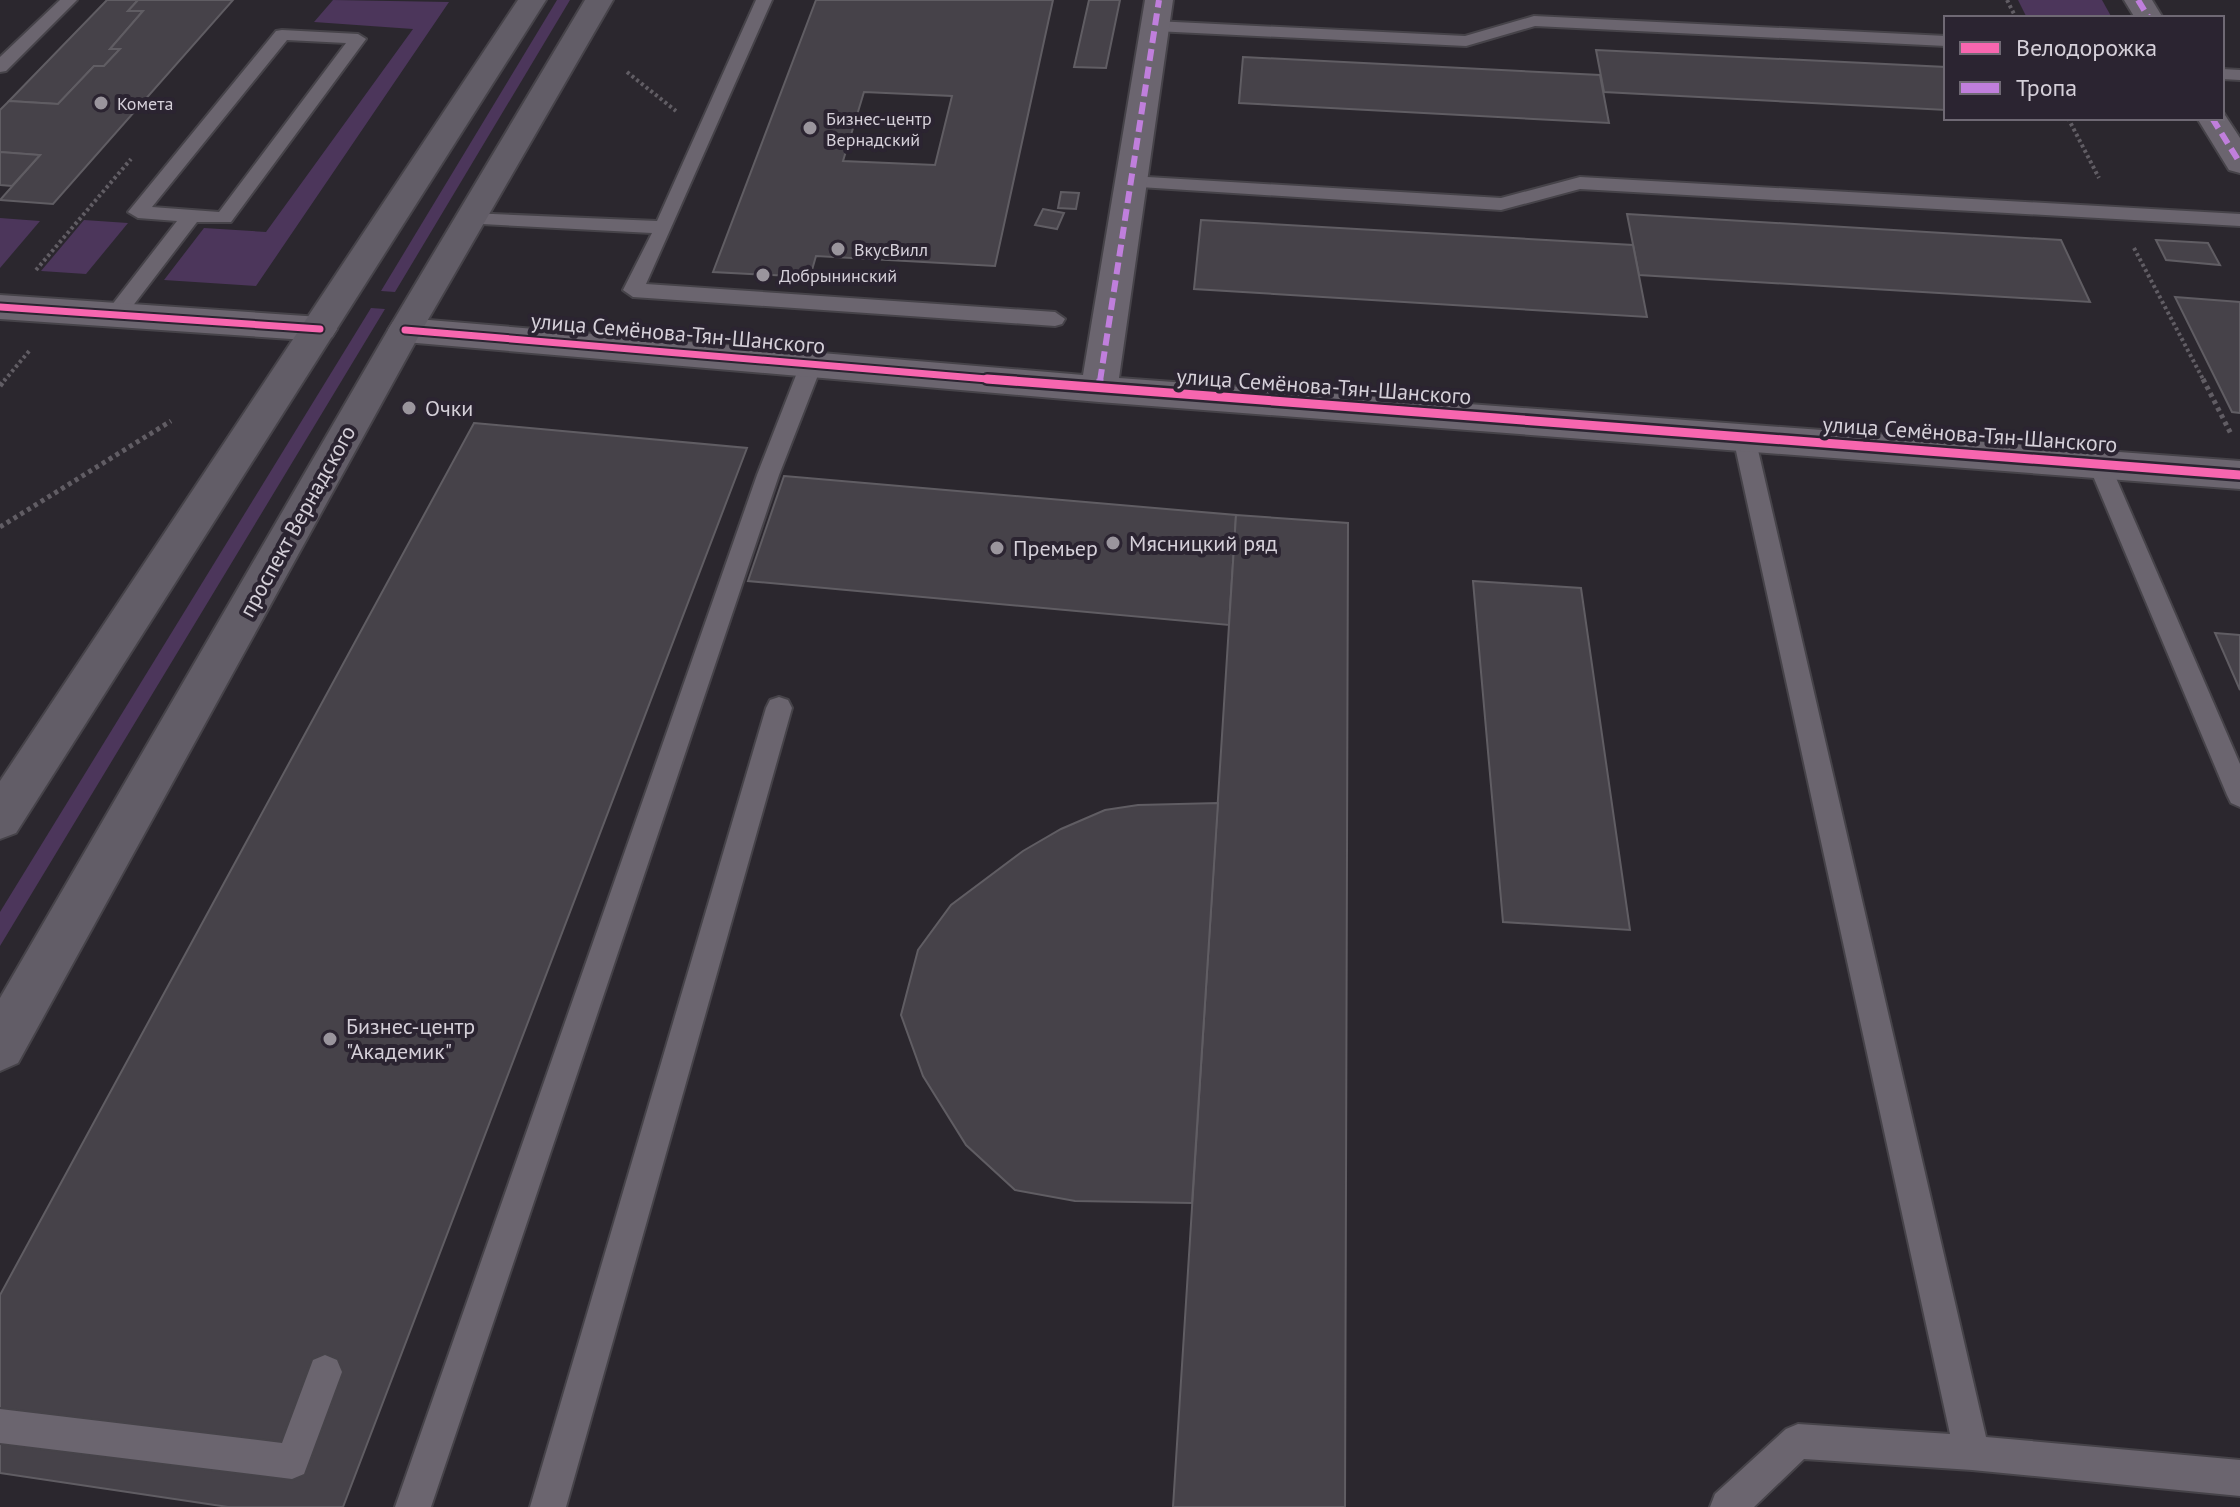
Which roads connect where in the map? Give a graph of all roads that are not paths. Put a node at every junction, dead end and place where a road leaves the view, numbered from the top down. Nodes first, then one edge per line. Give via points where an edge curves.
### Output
1 (69, 0) edge
2 (532, 0) edge
3 (599, 0) edge
4 (764, 0) edge
5 (1157, 13) edge
6 (1944, 41) edge
7 (0, 67) edge
8 (2213, 120) edge
9 (2240, 163) edge
10 (1131, 182) junction
11 (192, 215) junction
12 (470, 219) junction
13 (2240, 220) edge
14 (664, 227) junction
15 (0, 307) edge
16 (115, 315) junction
17 (1055, 319) dead end
18 (320, 329) junction
19 (405, 330) junction
20 (811, 365) junction
21 (1099, 389) junction
22 (1744, 437) junction
23 (2099, 464) junction
24 (2240, 475) edge
25 (779, 708) dead end
26 (2240, 795) edge
27 (0, 819) edge
28 (0, 1046) edge
29 (325, 1372) dead end
30 (0, 1426) edge
31 (1972, 1453) junction
32 (2240, 1478) edge
33 (413, 1507) edge
34 (548, 1507) edge
35 (1728, 1507) edge

1 - 7 lane
2 - 18 main road
3 - 12 main road, проспект Вернадского
4 - 14 lane
5 - 6 lane via 1466,41 1534,21
5 - 10 street
8 - 9 street
10 - 13 lane via 1501,204 1580,183
10 - 21 street
11 - 11 lane via 138,212 282,35 358,39 224,218
11 - 16 lane
12 - 14 lane
12 - 19 main road, проспект Вернадского
14 - 17 lane via 633,290
15 - 16 street
16 - 18 street
18 - 27 main road
19 - 20 street, улица Семёнова-Тян-Шанского
19 - 28 main road, проспект Вернадского
20 - 21 street, улица Семёнова-Тян-Шанского
20 - 33 lane via 763,490
21 - 22 street, улица Семёнова-Тян-Шанского
22 - 23 street, улица Семёнова-Тян-Шанского
22 - 31 lane
23 - 24 street, улица Семёнова-Тян-Шанского
23 - 26 lane
25 - 34 lane
29 - 30 lane via 292,1462
31 - 32 lane
31 - 35 lane via 1798,1441

